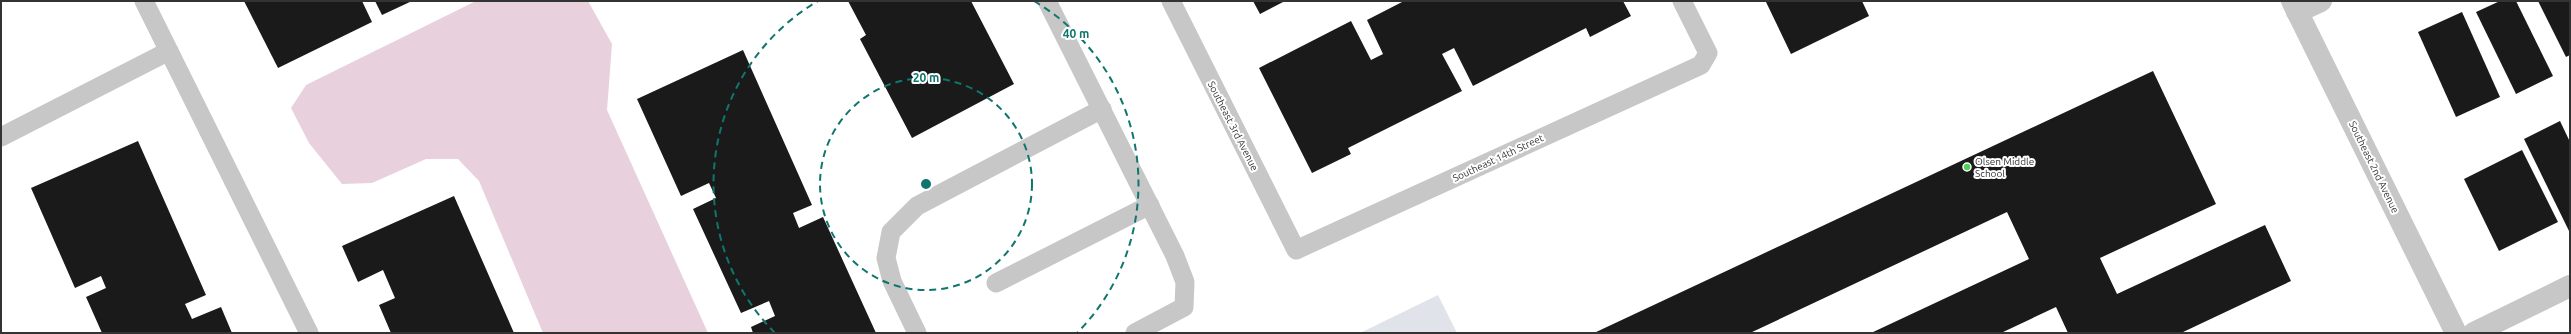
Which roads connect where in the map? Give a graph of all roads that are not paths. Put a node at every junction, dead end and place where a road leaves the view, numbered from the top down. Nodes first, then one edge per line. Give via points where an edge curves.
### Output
1 (144, 1) edge
2 (1047, 1) edge
3 (1171, 1) edge
4 (1682, 1) edge
5 (2320, 1) edge
6 (2294, 7) edge
7 (169, 51) junction
8 (1102, 109) junction
9 (1, 137) edge
10 (1150, 205) junction
11 (1296, 250) joint
12 (996, 283) dead end
13 (2570, 286) edge
14 (309, 333) edge
15 (917, 333) edge
16 (1135, 333) edge
17 (2456, 333) edge
18 (2474, 333) edge

1 - 7 lane
2 - 8 lane
3 - 11 lane, Southeast 3rd Avenue
4 - 11 lane, Southeast 14th Street via 1708,52 1701,65
5 - 6 street
6 - 17 street, Southeast 2nd Avenue
7 - 9 lane
7 - 14 lane
8 - 10 lane
8 - 15 lane via 917,206 891,232 886,258 892,281
10 - 12 lane
10 - 16 lane via 1185,282 1184,307
13 - 18 street

